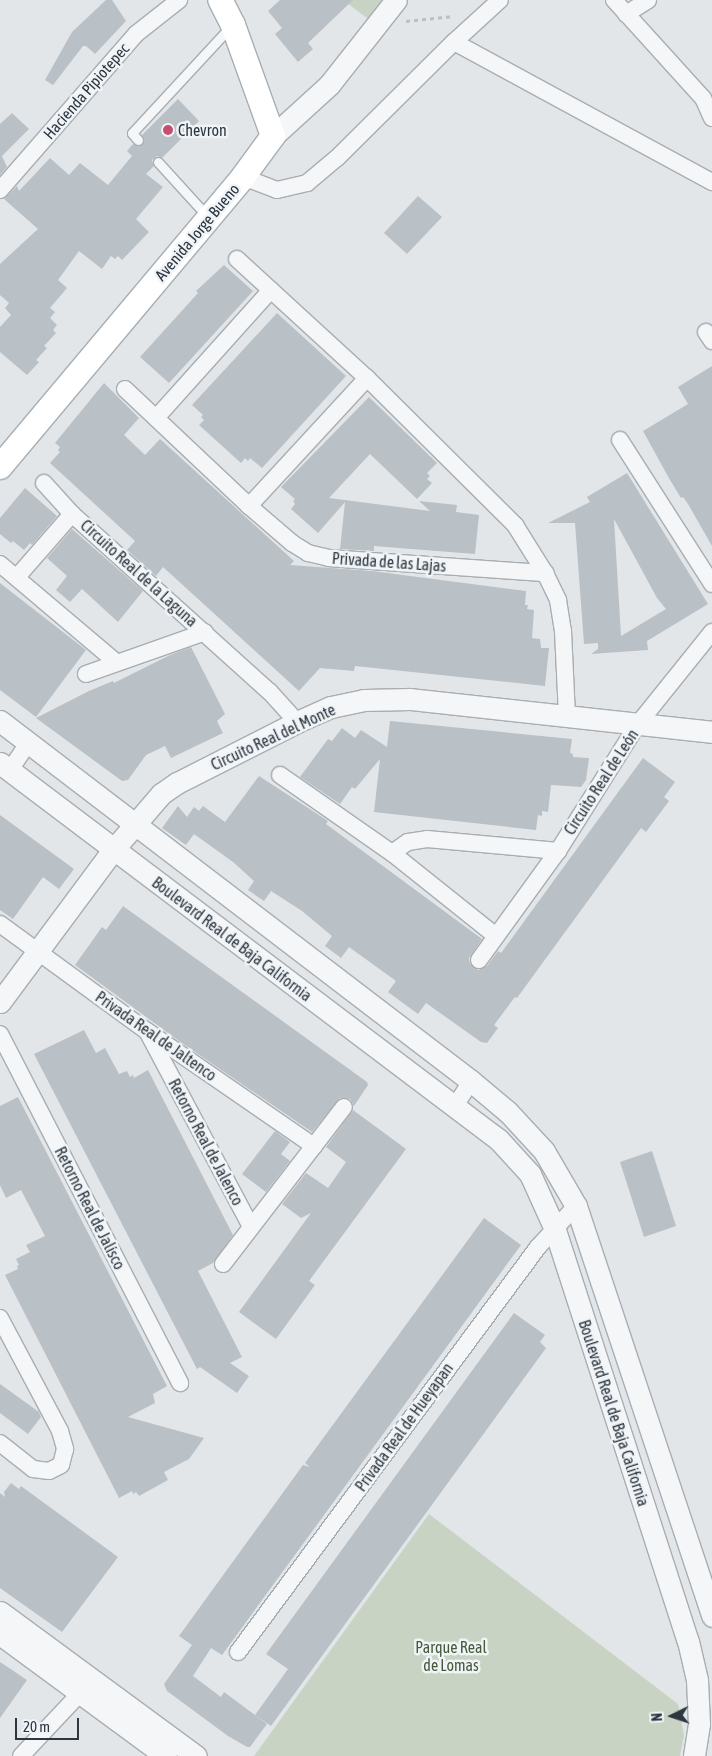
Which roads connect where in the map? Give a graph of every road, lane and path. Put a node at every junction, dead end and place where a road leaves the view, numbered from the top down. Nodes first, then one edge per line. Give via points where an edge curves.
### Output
1 (179, 0) edge
2 (220, 0) edge
3 (396, 0) edge
4 (500, 0) edge
5 (614, 0) edge
6 (648, 0) edge
7 (486, 13) junction
8 (626, 14) junction
9 (233, 24) junction
10 (375, 24) junction
11 (454, 42) junction
12 (707, 95) edge
13 (712, 118) edge
14 (273, 136) junction
15 (138, 140) dead end
16 (158, 162) dead end
17 (244, 177) junction
18 (712, 182) edge
19 (0, 190) edge
20 (209, 218) junction
21 (237, 259) dead end
22 (271, 290) junction
23 (367, 378) junction
24 (126, 390) dead end
25 (156, 418) junction
26 (620, 440) dead end
27 (0, 467) edge
28 (44, 483) dead end
29 (249, 506) junction
30 (72, 514) junction
31 (0, 564) edge
32 (545, 573) junction
33 (17, 577) junction
34 (712, 584) edge
35 (205, 632) junction
36 (712, 632) edge
37 (117, 663) junction
38 (86, 674) dead end
39 (566, 717) junction
40 (0, 721) edge
41 (296, 722) junction
42 (638, 724) junction
43 (712, 732) edge
44 (29, 742) junction
45 (5, 766) edge
46 (280, 775) dead end
47 (133, 823) junction
48 (112, 850) junction
49 (558, 851) junction
50 (392, 853) junction
51 (0, 924) edge
52 (496, 936) junction
53 (38, 951) junction
54 (479, 960) dead end
55 (0, 1002) edge
56 (147, 1031) junction
57 (0, 1034) edge
58 (471, 1081) junction
59 (455, 1106) junction
60 (344, 1107) dead end
61 (314, 1146) junction
62 (576, 1206) junction
63 (251, 1227) junction
64 (554, 1227) junction
65 (223, 1264) dead end
66 (0, 1318) edge
67 (180, 1383) dead end
68 (0, 1444) edge
69 (0, 1612) edge
70 (712, 1616) edge
71 (0, 1634) edge
72 (238, 1652) dead end
73 (87, 1687) junction
74 (21, 1756) edge
75 (166, 1756) edge
76 (196, 1756) edge
77 (694, 1756) edge

1 - 19 street, Hacienda Pipiotepec via 136,34
2 - 9 main road
3 - 10 street, Avenida Jorge Bueno
4 - 7 street
5 - 8 street
6 - 8 street
7 - 10 path
7 - 11 street
8 - 12 street
9 - 14 main road
9 - 15 lane via 132,133
10 - 14 street, Avenida Jorge Bueno via 329,85
11 - 17 street via 307,184 277,190
11 - 18 street
12 - 13 street
14 - 17 main road, Avenida Jorge Bueno
16 - 20 lane
17 - 20 main road, Avenida Jorge Bueno
20 - 27 main road, Avenida Jorge Bueno
21 - 22 street
22 - 23 street
22 - 25 street
23 - 29 street
23 - 32 street via 516,525
24 - 25 street, Privada de las Lajas
25 - 29 street, Privada de las Lajas
26 - 34 street
28 - 30 street, Circuito Real de la Laguna
29 - 32 street, Privada de las Lajas via 308,554
30 - 33 street, Circuito Real de la Laguna
30 - 35 street, Circuito Real de la Laguna
31 - 33 street
32 - 39 street via 558,600 563,630
33 - 37 street
35 - 37 street, Circuito Real de la Laguna
35 - 41 street, Circuito Real de la Laguna via 270,692
36 - 42 street, Circuito Real de León
37 - 38 street, Circuito Real de la Laguna
39 - 41 street, Circuito Real del Monte via 410,699 364,700 331,707
39 - 42 street, Circuito Real del Monte
40 - 44 street, Boulevard Real de Baja California
41 - 47 street, Circuito Real del Monte via 177,783 161,794
42 - 43 street, Circuito Real del Monte
42 - 49 street, Circuito Real de León
44 - 45 street, Boulevard Real de Baja California
44 - 47 street, Boulevard Real de Baja California
45 - 48 street, Boulevard Real de Baja California
46 - 50 street
47 - 48 street, Circuito Real del Monte
47 - 58 street, Boulevard Real de Baja California
48 - 53 street, Circuito Real del Monte
48 - 59 street, Boulevard Real de Baja California
49 - 50 street via 427,839 408,842
49 - 52 street, Circuito Real de León
50 - 52 street
51 - 53 street, Privada Real de Jaltenco
52 - 54 street, Circuito Real de León
53 - 55 street, Circuito Real del Monte
53 - 56 street, Privada Real de Jaltenco
56 - 61 street, Privada Real de Jaltenco
56 - 63 street, Retorno Real de Jalenco
57 - 67 street, Retorno Real de Jalísco
58 - 59 street
58 - 62 street, Boulevard Real de Baja California via 508,1112 544,1151
59 - 64 street, Boulevard Real de Baja California via 499,1140 530,1174
60 - 61 street
61 - 63 street
62 - 64 street, Privada Real de Hueyapan
62 - 70 street, Boulevard Real de Baja California
63 - 65 street
64 - 72 street, Privada Real de Hueyapan
64 - 77 street, Boulevard Real de Baja California via 688,1642 697,1680 699,1715
66 - 68 street via 60,1431 64,1449 61,1465 49,1471 33,1469
69 - 73 street
71 - 73 street
73 - 74 street
73 - 75 street
73 - 76 street

